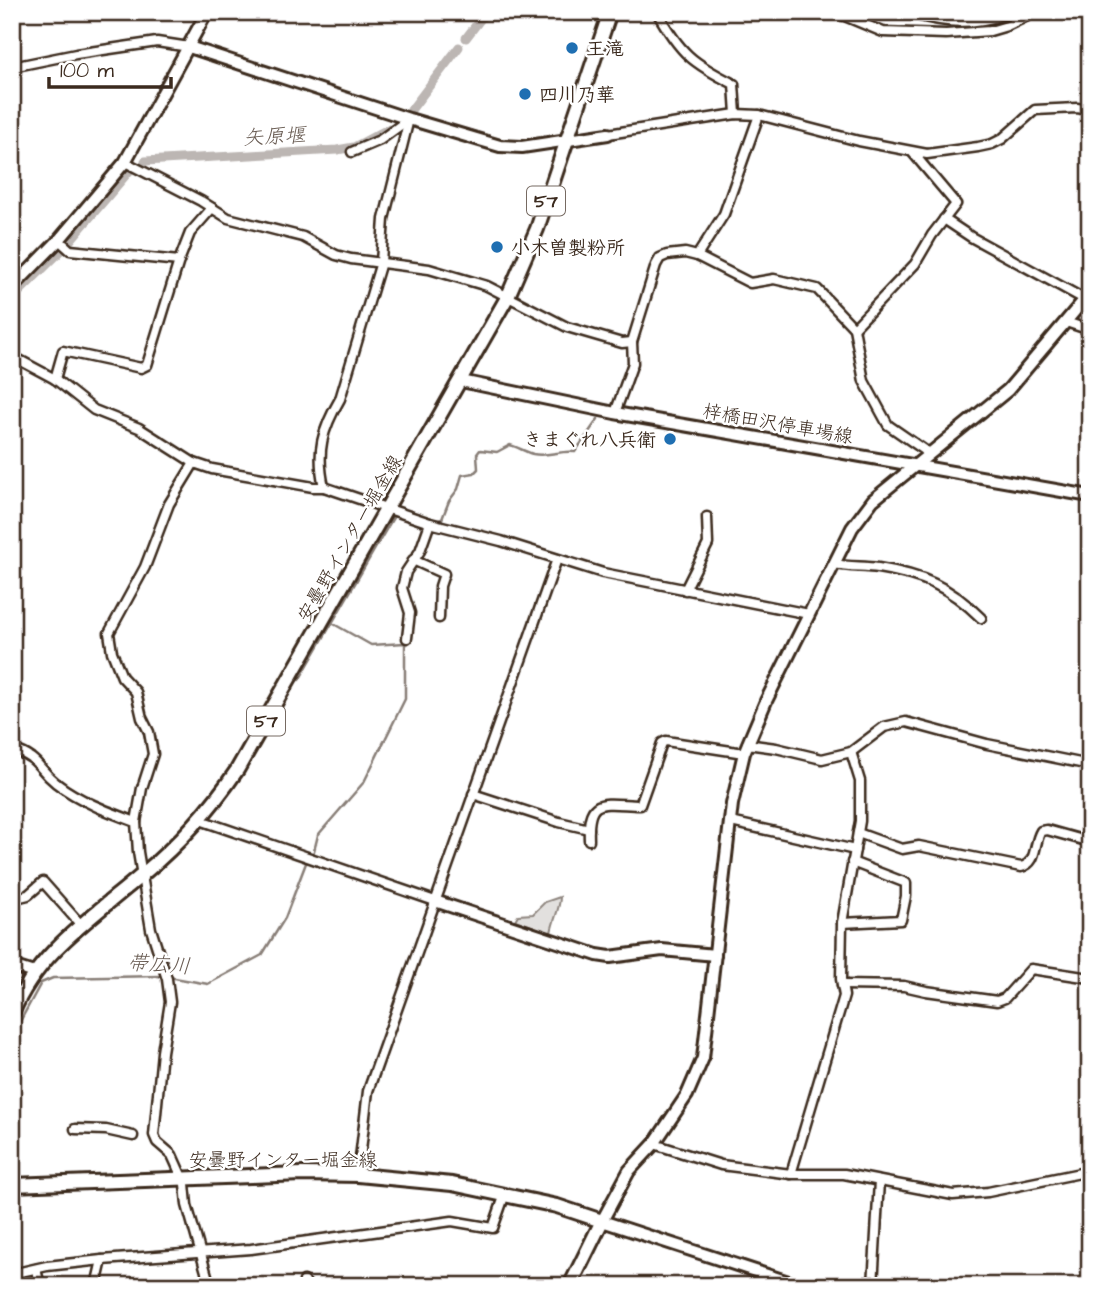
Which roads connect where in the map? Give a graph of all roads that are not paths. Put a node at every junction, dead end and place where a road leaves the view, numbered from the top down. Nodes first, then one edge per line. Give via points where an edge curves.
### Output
1 (208, 12) edge
2 (610, 12) edge
3 (657, 12) edge
4 (835, 12) edge
5 (917, 12) edge
6 (1002, 12) edge
7 (1036, 12) edge
8 (190, 47) junction
9 (12, 67) edge
10 (1090, 110) edge
11 (736, 114) junction
12 (758, 115) junction
13 (409, 119) junction
14 (608, 134) joint
15 (567, 141) junction
16 (352, 152) dead end
17 (914, 153) junction
18 (125, 162) junction
19 (212, 208) junction
20 (944, 219) junction
21 (59, 240) junction
22 (697, 256) junction
23 (178, 261) junction
24 (381, 262) junction
25 (12, 288) edge
26 (508, 296) junction
27 (1087, 296) edge
28 (1066, 321) junction
29 (854, 328) junction
30 (1090, 330) edge
31 (632, 342) junction
32 (12, 356) edge
33 (55, 379) junction
34 (461, 381) junction
35 (615, 412) junction
36 (930, 454) junction
37 (194, 463) junction
38 (916, 464) junction
39 (324, 486) junction
40 (1090, 496) edge
41 (389, 507) junction
42 (706, 517) dead end
43 (430, 523) junction
44 (557, 559) junction
45 (413, 560) junction
46 (834, 564) junction
47 (685, 590) junction
48 (809, 614) junction
49 (439, 618) dead end
50 (981, 618) dead end
51 (407, 638) dead end
52 (12, 749) edge
53 (746, 749) junction
54 (851, 752) junction
55 (1090, 765) edge
56 (473, 794) junction
57 (200, 820) junction
58 (731, 821) junction
59 (136, 822) junction
60 (589, 829) junction
61 (858, 833) junction
62 (590, 840) dead end
63 (1090, 842) edge
64 (855, 850) junction
65 (852, 862) junction
66 (143, 874) junction
67 (12, 899) edge
68 (435, 901) junction
69 (842, 923) junction
70 (82, 925) junction
71 (715, 955) junction
72 (12, 966) edge
73 (34, 973) junction
74 (1090, 978) edge
75 (842, 985) junction
76 (12, 1014) edge
77 (75, 1129) dead end
78 (133, 1136) dead end
79 (654, 1144) junction
80 (1090, 1171) edge
81 (791, 1174) junction
82 (358, 1175) junction
83 (182, 1178) junction
84 (879, 1181) junction
85 (12, 1185) edge
86 (505, 1194) junction
87 (603, 1221) junction
88 (200, 1253) junction
89 (102, 1260) junction
90 (36, 1269) junction
91 (12, 1274) edge
92 (40, 1286) edge
93 (96, 1286) edge
94 (210, 1286) edge
95 (570, 1286) edge
96 (801, 1286) edge
97 (873, 1286) edge

1 - 8 street
2 - 15 main road, 安曇野インター堀金線 / 57
3 - 11 street via 683,52 734,84
4 - 7 street via 883,32 946,34 990,31
5 - 6 highway via 958,20
8 - 9 street via 157,42
8 - 13 street
8 - 18 street
10 - 17 street via 1041,108 992,144
11 - 12 street
11 - 14 street
12 - 17 street
12 - 22 street via 724,214
13 - 15 street via 500,146
13 - 16 street via 380,140
13 - 24 street via 384,219
14 - 15 street
15 - 26 main road, 安曇野インター堀金線 / 57
17 - 20 street via 956,204
18 - 19 street
18 - 21 street
19 - 23 street via 190,233
19 - 24 street via 228,218 303,237 343,257
20 - 27 street
20 - 29 street via 915,264
21 - 23 street via 70,250
21 - 25 street
22 - 29 street via 750,283 774,279 817,289
22 - 31 street via 685,253 660,258
23 - 33 street via 148,365 141,368 63,351
24 - 26 street via 429,269
24 - 39 street via 340,399 320,446
26 - 31 street via 567,327
26 - 34 main road, 安曇野インター堀金線 / 57
27 - 28 street
28 - 30 street
28 - 36 street via 1008,390
29 - 36 street via 864,381 881,414 888,425
31 - 35 street via 633,363
32 - 33 street
33 - 37 street via 94,410 139,428
34 - 35 street, 梓橋田沢停車場線
34 - 41 main road, 安曇野インター堀金線 / 57
35 - 38 street, 梓橋田沢停車場線
36 - 38 street
37 - 39 street via 212,470
37 - 59 street via 169,503 145,567 109,633 122,677 136,692 153,754
38 - 40 street, 梓橋田沢停車場線
38 - 46 street via 866,507
39 - 41 street
41 - 43 street
41 - 57 main road, 安曇野インター堀金線 / 57 via 237,770
42 - 47 street via 708,544
43 - 44 street
43 - 45 street
44 - 47 street
44 - 56 street
45 - 49 street via 444,573
45 - 51 street via 402,588 410,613
46 - 48 street
46 - 50 street via 880,568 936,583
47 - 48 street
48 - 53 street
52 - 59 street via 36,760 66,790 103,811
53 - 54 street via 776,748 822,760
53 - 58 street
53 - 60 street via 662,743 640,805 601,804 589,815
54 - 55 street via 884,727 906,722
54 - 61 street via 860,781
56 - 60 street
56 - 68 street
57 - 66 main road, 安曇野インター堀金線 / 57
57 - 68 street
58 - 64 street
58 - 71 street
59 - 66 street
60 - 62 street
61 - 63 street via 902,849 919,846 1021,867 1032,861 1041,831
61 - 64 street
64 - 65 street
65 - 69 street
65 - 69 street via 906,883 906,895 901,920
66 - 70 main road, 安曇野インター堀金線 / 57
66 - 83 street via 151,929 170,1002 154,1135 172,1155
67 - 70 street via 28,895 43,882
68 - 71 street via 597,955 662,950
68 - 82 street via 368,1091
69 - 75 street
70 - 73 main road, 安曇野インター堀金線 / 57
71 - 79 street via 703,1058 687,1096
72 - 73 street
73 - 76 main road, 安曇野インター堀金線 / 57
74 - 75 street via 1031,969 1005,998 988,1002 904,986
75 - 81 street via 844,996
77 - 78 street
79 - 81 street via 721,1165
79 - 87 street via 629,1171
80 - 84 street via 953,1195
81 - 84 street via 844,1174
82 - 83 main road, 安曇野インター堀金線
82 - 86 main road, 安曇野インター堀金線
83 - 85 main road, 安曇野インター堀金線
83 - 88 street
84 - 97 street
86 - 87 main road, 安曇野インター堀金線
86 - 88 street via 493,1228 452,1220
87 - 95 main road
87 - 96 street
88 - 89 street
88 - 94 street
89 - 90 street
89 - 93 street
90 - 91 street
90 - 92 street

